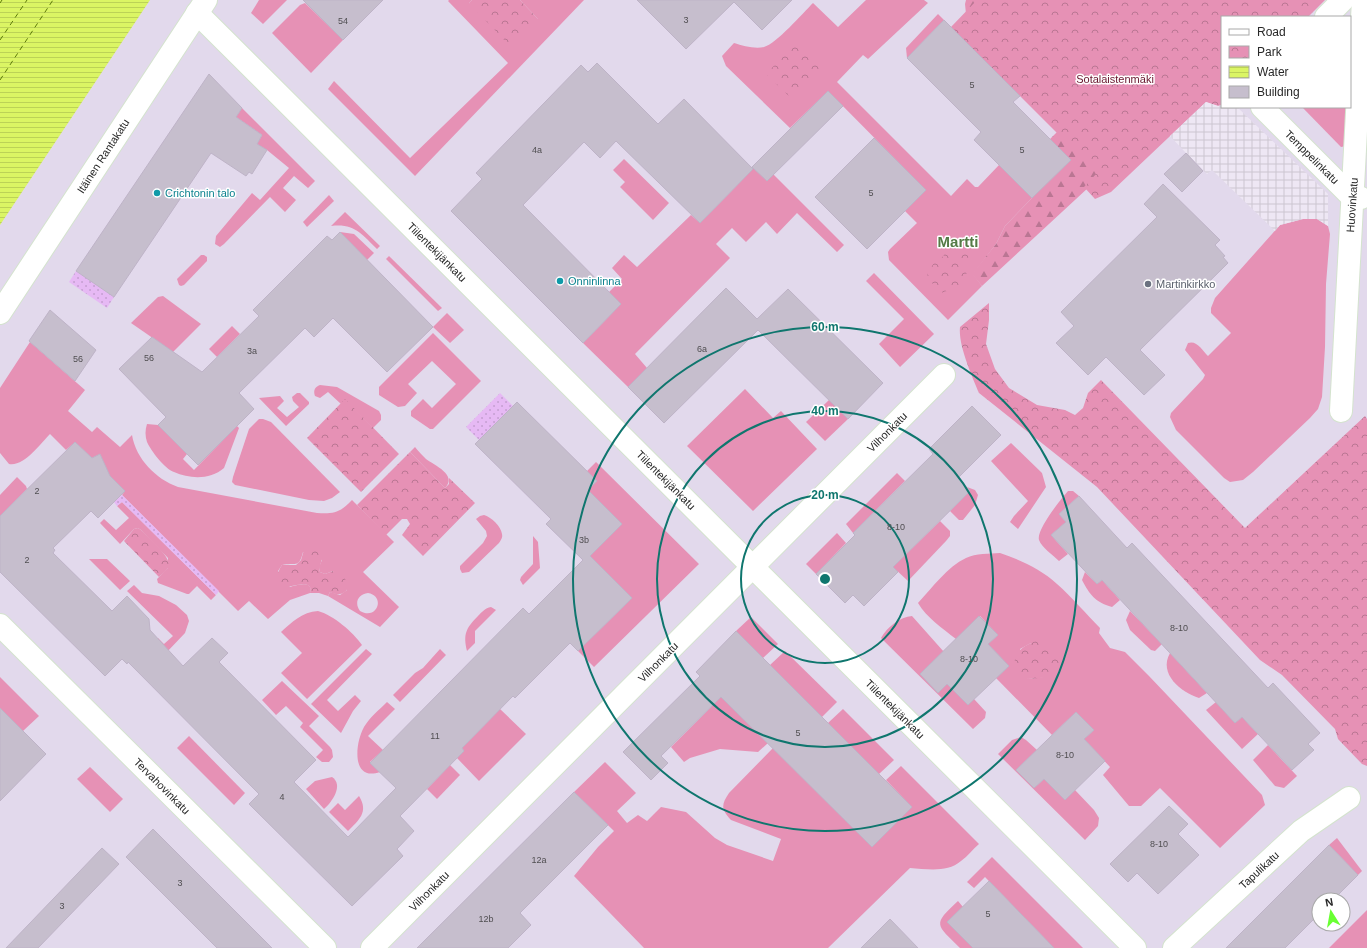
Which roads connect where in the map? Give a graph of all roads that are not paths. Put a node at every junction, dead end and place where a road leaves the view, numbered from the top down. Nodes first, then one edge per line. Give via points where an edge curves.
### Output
1 (1343, 0) edge
2 (1363, 0) edge
3 (202, 7) edge
4 (1327, 16) edge
5 (1263, 108) edge
6 (1360, 198) edge
7 (0, 313) edge
8 (944, 375) dead end
9 (1341, 411) dead end
10 (753, 567) junction
11 (0, 625) edge
12 (1349, 798) dead end
13 (325, 948) edge
14 (372, 948) edge
15 (1135, 948) edge
16 (1174, 948) edge

1 - 4 street
2 - 6 street, Huovinkatu
3 - 7 street, Itäinen Rantakatu
3 - 10 street, Tiilentekijänkatu
5 - 6 street, Temppelinkatu
6 - 9 street, Huovinkatu
8 - 10 street, Vilhonkatu
10 - 14 street, Vilhonkatu
10 - 15 street, Tiilentekijänkatu
11 - 13 street, Tervahovinkatu
12 - 16 street, Tapulikatu via 1301,831

